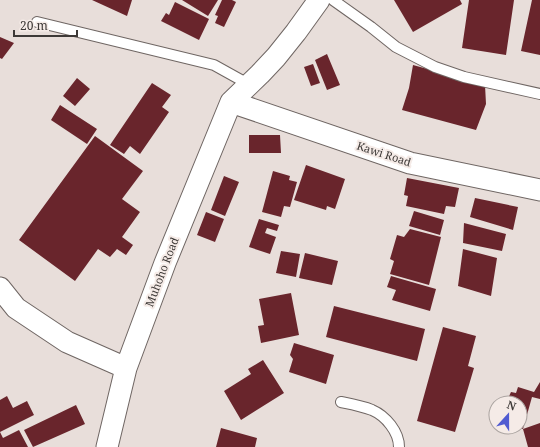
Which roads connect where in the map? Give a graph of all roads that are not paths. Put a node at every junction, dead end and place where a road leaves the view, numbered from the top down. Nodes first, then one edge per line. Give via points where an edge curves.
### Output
1 (318, 0) edge
2 (333, 0) edge
3 (37, 22) dead end
4 (250, 85) junction
5 (540, 94) edge
6 (231, 102) junction
7 (540, 190) edge
8 (0, 288) edge
9 (126, 368) junction
10 (340, 402) dead end
11 (107, 447) edge
12 (399, 447) edge

1 - 4 street via 276,57
2 - 5 lane via 396,47 435,67 464,77
3 - 4 lane via 214,65
4 - 6 street
6 - 7 street, Kawi Road via 410,163
6 - 9 street, Muhoho Road
8 - 9 street via 16,308 66,342
9 - 11 street, Muhoho Road
10 - 12 lane via 373,410 386,419 396,432

